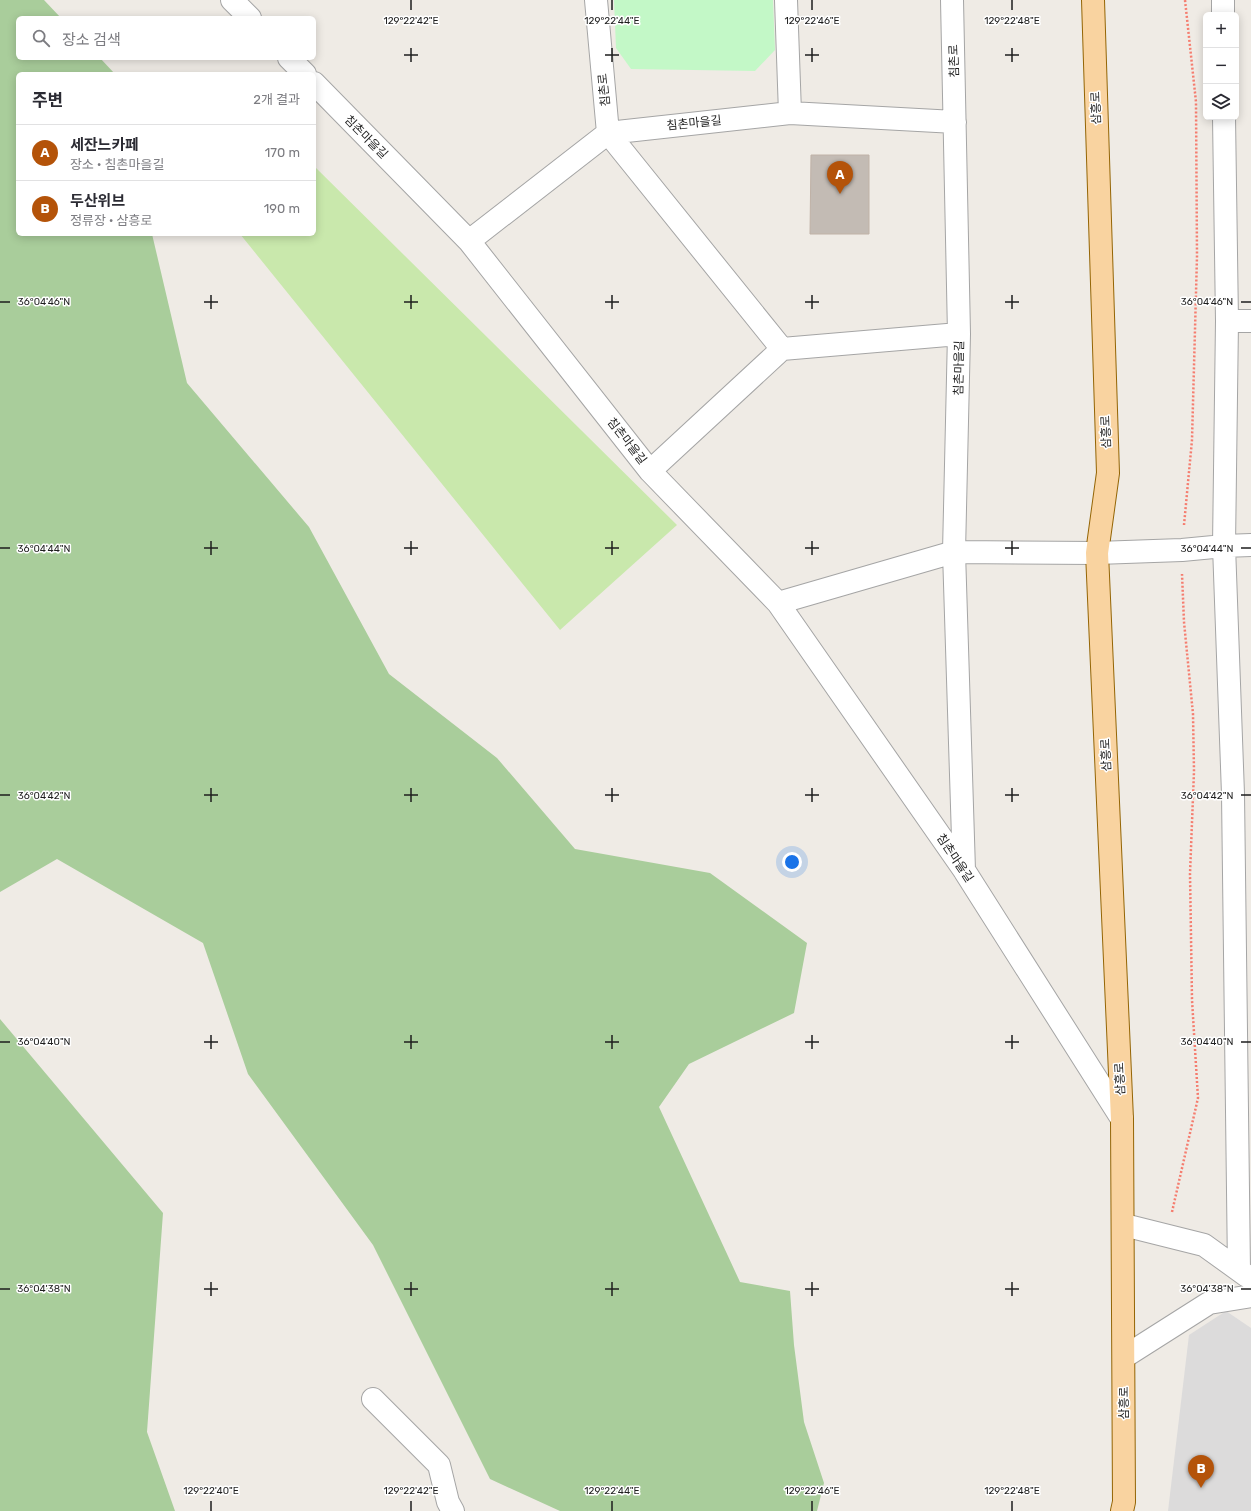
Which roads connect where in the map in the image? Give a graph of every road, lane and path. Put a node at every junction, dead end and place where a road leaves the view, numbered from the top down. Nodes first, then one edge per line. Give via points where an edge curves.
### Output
1 (232, 0) edge
2 (596, 0) edge
3 (786, 0) edge
4 (952, 0) edge
5 (1093, 0) edge
6 (1185, 0) edge
7 (1223, 0) edge
8 (1223, 12) edge
9 (248, 16) edge
10 (291, 60) edge
11 (303, 72) edge
12 (316, 85) edge
13 (790, 112) junction
14 (1224, 120) edge
15 (956, 122) junction
16 (608, 133) junction
17 (469, 241) junction
18 (1227, 321) junction
19 (1251, 321) edge
20 (959, 334) junction
21 (782, 349) junction
22 (650, 471) junction
23 (1224, 546) junction
24 (1251, 546) edge
25 (1182, 550) junction
26 (954, 552) junction
27 (1097, 553) junction
28 (778, 603) junction
29 (1242, 794) edge
30 (964, 870) junction
31 (1122, 1119) junction
32 (1124, 1225) junction
33 (1166, 1236) junction
34 (1245, 1274) edge
35 (1251, 1296) edge
36 (1124, 1357) junction
37 (374, 1399) dead end
38 (453, 1511) edge
39 (1122, 1511) edge

1 - 9 street
2 - 16 street, 침촌로
3 - 13 street
4 - 15 street, 침촌로
5 - 27 main road, 삼흥로 via 1108,473
6 - 25 path via 1196,102 1197,256 1192,440
7 - 8 street
10 - 11 street
12 - 17 street, 침촌마을길
13 - 15 street, 침촌마을길
13 - 16 street, 침촌마을길
14 - 18 street
15 - 20 street, 침촌로
16 - 17 street
16 - 21 street
17 - 22 street, 침촌마을길
18 - 19 street
18 - 23 street
20 - 21 street, 침촌마을길
20 - 26 street, 침촌마을길
21 - 22 street, 침촌마을길
22 - 28 street, 침촌마을길
23 - 24 street
23 - 25 street
23 - 29 street
25 - 27 street
25 - 33 path via 1184,622 1193,714 1194,771 1190,874 1192,1000 1198,1098
26 - 27 street
26 - 28 street
26 - 30 street, 침촌마을길
27 - 31 main road, 삼흥로
28 - 30 street, 침촌마을길
29 - 34 street
30 - 31 street, 침촌마을길
31 - 32 main road, 삼흥로
32 - 33 street
32 - 36 main road, 삼흥로
33 - 34 street via 1204,1245
35 - 36 street via 1209,1303
36 - 39 main road, 삼흥로
37 - 38 street via 439,1465 448,1502

